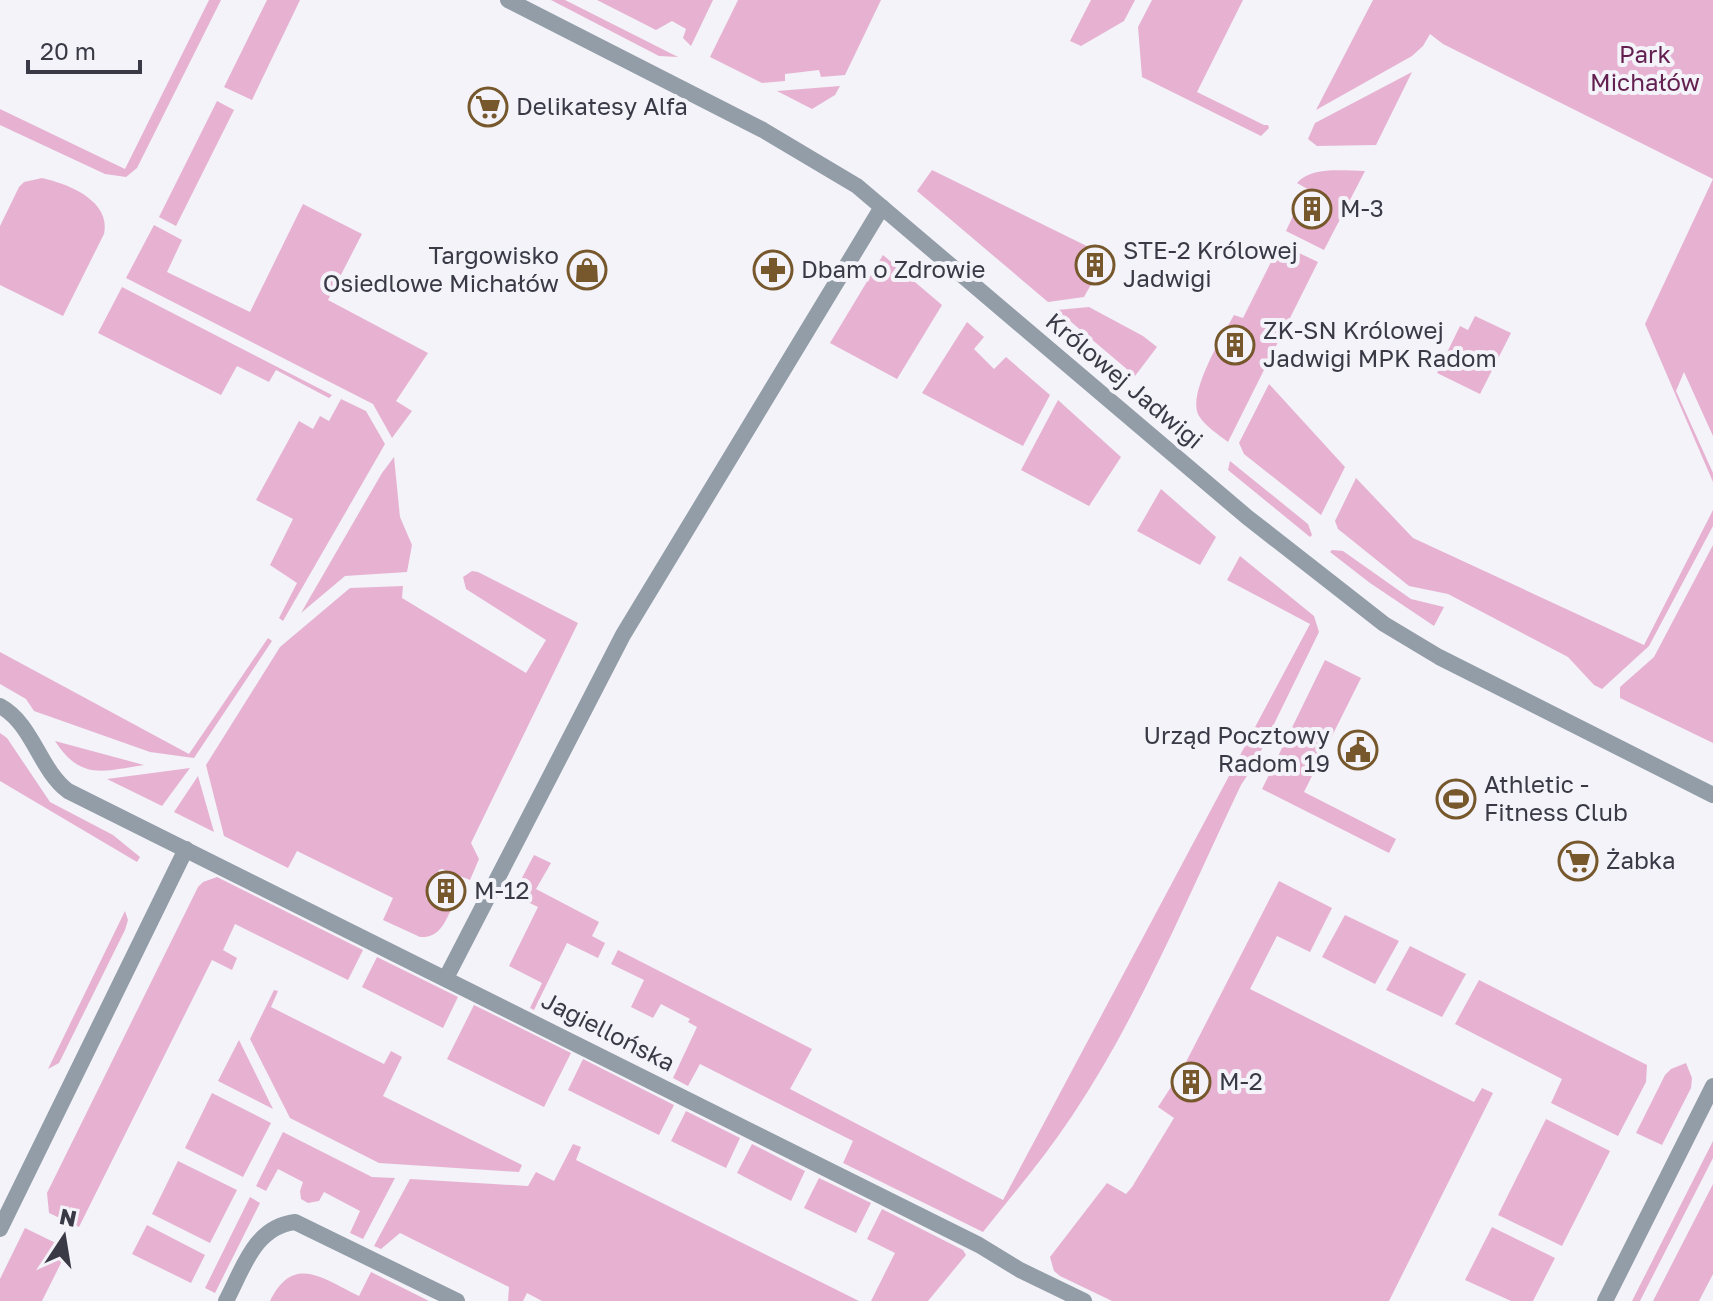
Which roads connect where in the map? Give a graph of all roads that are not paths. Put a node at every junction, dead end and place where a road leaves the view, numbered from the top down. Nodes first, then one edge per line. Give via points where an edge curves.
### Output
1 (508, 0) edge
2 (882, 207) junction
3 (0, 706) edge
4 (1713, 795) edge
5 (186, 849) junction
6 (446, 978) junction
7 (1713, 1086) edge
8 (0, 1229) edge
9 (226, 1301) edge
10 (457, 1301) edge
11 (1084, 1301) edge
12 (1605, 1301) edge

1 - 2 street, Królowej Jadwigi via 798,149
2 - 4 street, Królowej Jadwigi via 1369,614 1439,657
2 - 6 street via 623,635
3 - 5 street, Jagiellońska via 18,721 68,791
5 - 6 street, Jagiellońska
5 - 8 street
6 - 11 street, Jagiellońska
7 - 12 street
9 - 10 street via 259,1239 275,1226 295,1222

